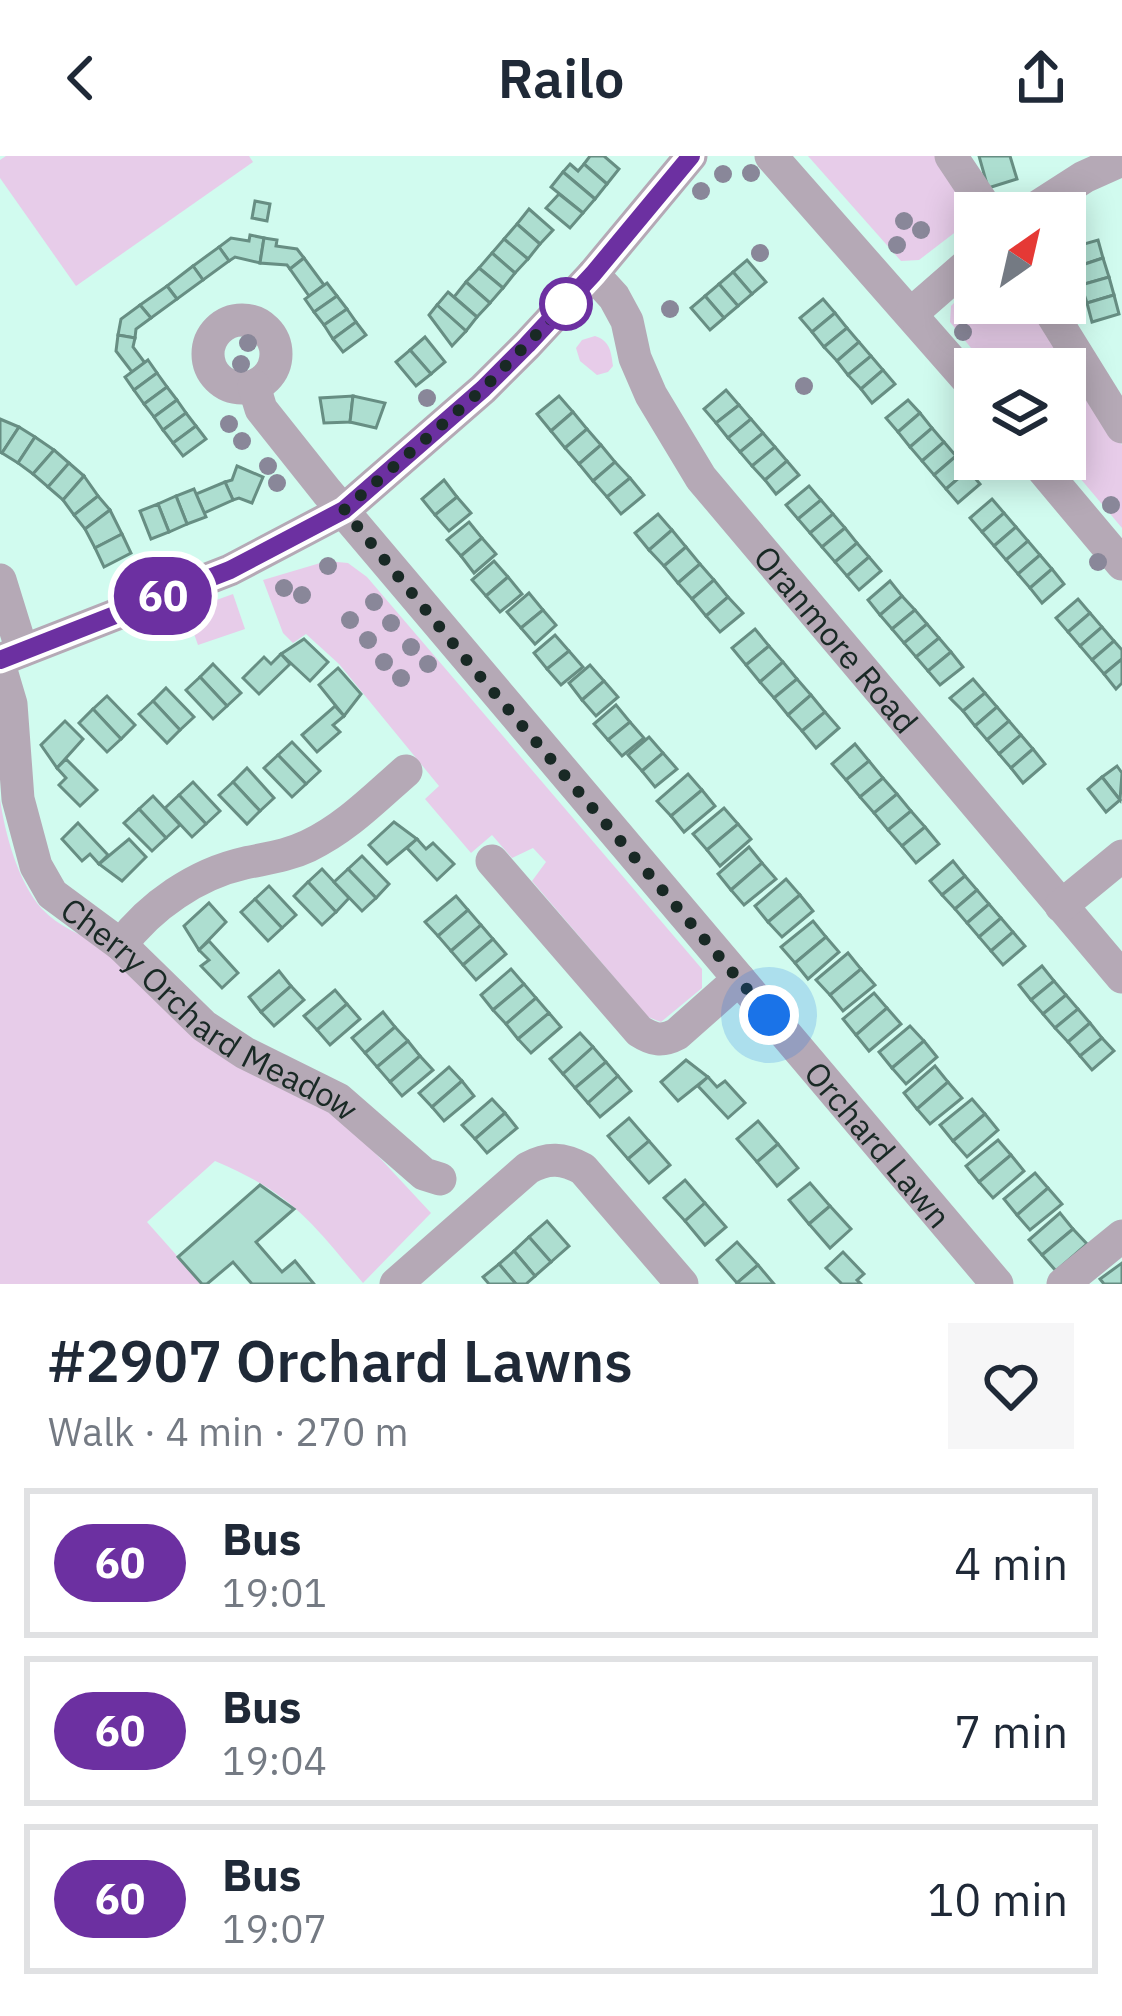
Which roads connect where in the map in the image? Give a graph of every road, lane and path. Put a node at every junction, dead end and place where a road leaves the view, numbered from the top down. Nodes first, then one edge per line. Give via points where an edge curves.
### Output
1 (691, 156) edge
2 (771, 156) edge
3 (951, 156) edge
4 (1122, 160) edge
5 (975, 192) edge
6 (1062, 192) edge
7 (593, 274) junction
8 (954, 276) edge
9 (912, 313) junction
10 (1058, 324) edge
11 (954, 363) edge
12 (254, 386) dead end
13 (1122, 428) edge
14 (1052, 480) edge
15 (344, 510) junction
16 (1122, 564) edge
17 (0, 580) edge
18 (7, 659) edge
19 (406, 771) dead end
20 (1122, 856) edge
21 (512, 868) dead end
22 (1061, 906) junction
23 (121, 945) junction
24 (1122, 977) edge
25 (739, 979) junction
26 (440, 1179) dead end
27 (1122, 1236) edge
28 (396, 1284) edge
29 (682, 1284) edge
30 (997, 1284) edge
31 (1063, 1284) edge

1 - 7 street
2 - 9 street
3 - 5 street
4 - 6 street
7 - 15 street via 483,389
7 - 22 street, Oranmore Road via 614,298 651,395 701,478
8 - 9 street
9 - 11 street
10 - 13 street
12 - 15 street, Orchard Lawn via 261,409
14 - 16 street
15 - 18 street via 230,570
15 - 25 street, Orchard Lawn
17 - 18 street, Cherry Orchard Meadow
18 - 23 street, Cherry Orchard Meadow via 18,799 36,866 52,894
19 - 23 street via 312,844 225,869 163,901
20 - 22 street
21 - 25 street via 652,1039 677,1034
22 - 24 street, Oranmore Road
23 - 26 street, Cherry Orchard Meadow via 203,1026 338,1099
25 - 30 street, Orchard Lawn
27 - 31 street
28 - 29 street via 544,1159 583,1169

